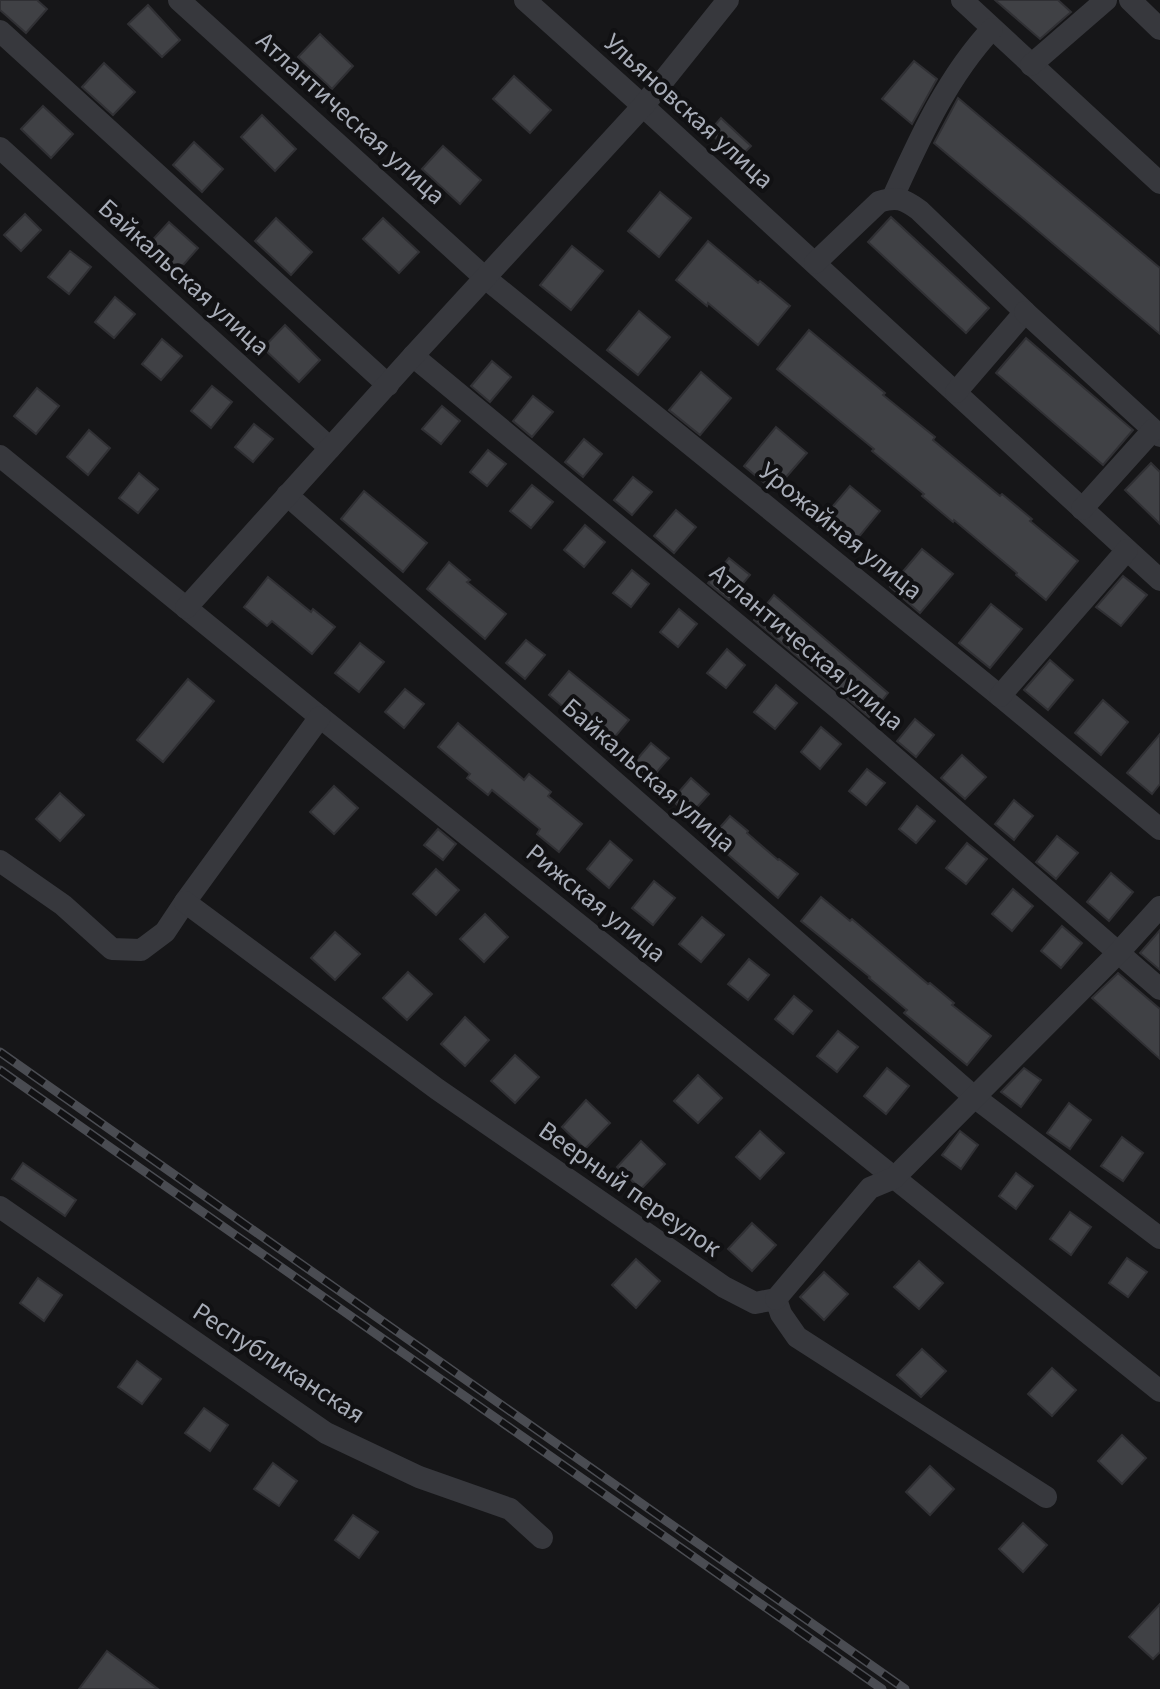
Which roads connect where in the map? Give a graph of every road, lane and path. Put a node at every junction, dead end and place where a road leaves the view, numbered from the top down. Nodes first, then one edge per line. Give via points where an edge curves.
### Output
1 (179, 0) edge
2 (525, 0) edge
3 (728, 0) edge
4 (962, 0) edge
5 (1106, 0) edge
6 (1130, 0) edge
7 (992, 29) junction
8 (1160, 29) edge
9 (0, 31) edge
10 (1031, 65) junction
11 (643, 106) junction
12 (0, 148) edge
13 (1160, 183) edge
14 (893, 197) junction
15 (815, 263) junction
16 (484, 277) junction
17 (1025, 312) junction
18 (413, 356) junction
19 (388, 385) junction
20 (956, 392) junction
21 (1157, 433) edge
22 (330, 448) junction
23 (0, 456) edge
24 (287, 495) junction
25 (1082, 509) junction
26 (1127, 550) junction
27 (1160, 580) edge
28 (186, 608) junction
29 (1000, 696) junction
30 (320, 717) junction
31 (1160, 829) edge
32 (0, 861) edge
33 (185, 902) junction
34 (1160, 907) edge
35 (1119, 952) junction
36 (1160, 989) edge
37 (973, 1096) junction
38 (894, 1178) junction
39 (0, 1207) edge
40 (1160, 1238) edge
41 (776, 1299) junction
42 (1160, 1391) edge
43 (1046, 1497) dead end
44 (542, 1538) dead end

1 - 16 street, Атлантическая улица
2 - 11 street, Ульяновская улица
3 - 11 street
4 - 7 street
5 - 10 street
6 - 8 street
7 - 10 street
7 - 14 street via 952,79
9 - 19 street
10 - 13 street
11 - 15 street, Ульяновская улица
11 - 16 street
12 - 22 street, Байкальская улица
14 - 15 street via 879,202
14 - 17 street via 919,210
15 - 20 street, Ульяновская улица
16 - 18 street
16 - 29 street, Урожайная улица
17 - 20 street
17 - 21 street
18 - 19 street
18 - 35 street, Атлантическая улица via 839,709
19 - 22 street
20 - 25 street, Ульяновская улица
21 - 25 street
22 - 24 street
23 - 28 street, Рижская улица
24 - 28 street
24 - 37 street, Байкальская улица
25 - 26 street, Ульяновская улица
26 - 27 street, Ульяновская улица
26 - 29 street
28 - 30 street, Рижская улица
29 - 31 street, Урожайная улица
30 - 33 street
30 - 38 street, Рижская улица
32 - 33 street via 63,905 112,949 141,950 165,932
33 - 41 street, Веерный переулок via 437,1089 724,1287 755,1303
34 - 35 street
35 - 36 street, Атлантическая улица
35 - 37 street
37 - 38 street
37 - 40 street, Байкальская улица
38 - 41 street via 870,1188
38 - 42 street, Рижская улица
39 - 44 street, Республиканская via 326,1433 419,1477 510,1509
41 - 43 street via 797,1337

